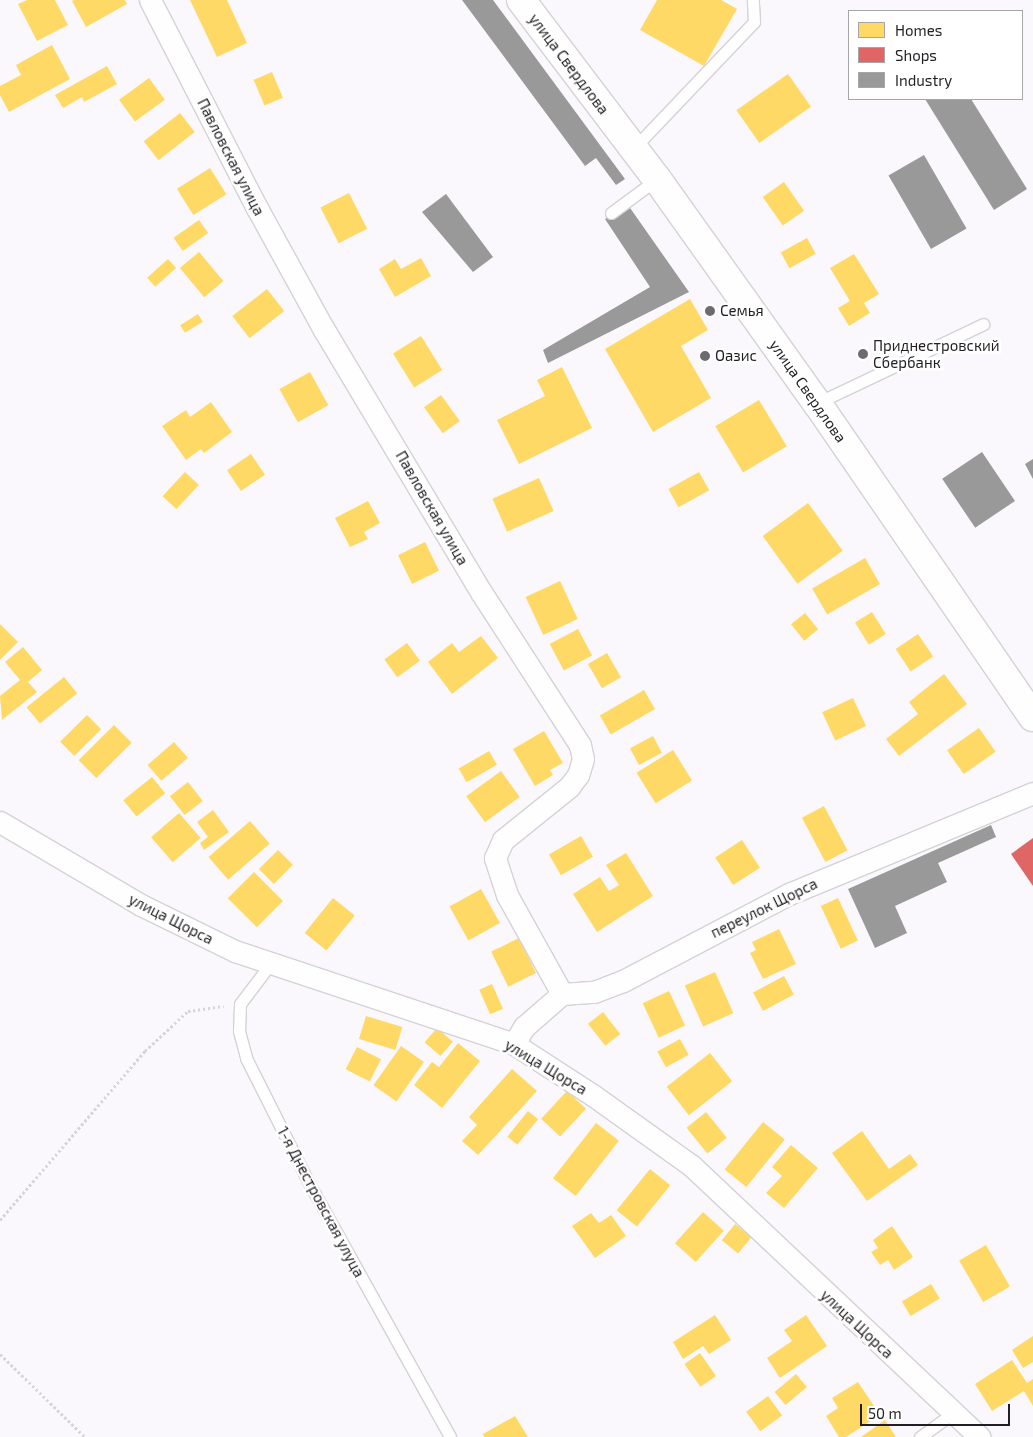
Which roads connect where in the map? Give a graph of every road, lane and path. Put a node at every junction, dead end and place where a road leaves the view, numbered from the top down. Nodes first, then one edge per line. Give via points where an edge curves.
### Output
1 (150, 0) edge
2 (521, 0) edge
3 (753, 0) edge
4 (633, 149) junction
5 (656, 179) junction
6 (611, 213) dead end
7 (983, 324) dead end
8 (817, 403) junction
9 (1033, 717) edge
10 (1033, 793) edge
11 (0, 822) edge
12 (270, 963) junction
13 (562, 994) junction
14 (240, 1004) junction
15 (514, 1044) junction
16 (0, 1220) edge
17 (0, 1354) edge
18 (952, 1414) junction
19 (85, 1437) edge
20 (450, 1437) edge
21 (920, 1437) edge
22 (980, 1437) edge

1 - 13 street, Павловская улица via 323,328 481,592 580,744 582,759 573,781 503,840 495,858 507,895
2 - 4 highway, улица Свердлова
3 - 4 lane via 754,22
4 - 5 highway, улица Свердлова
5 - 6 lane
5 - 8 highway, улица Свердлова
7 - 8 lane
8 - 9 highway, улица Свердлова
10 - 13 street, переулок Щорса via 790,894 623,982 594,992
11 - 12 street, улица Щорса via 141,905 236,951
12 - 14 lane
12 - 15 street, улица Щорса
13 - 15 street via 524,1027
14 - 16 path via 188,1011 145,1051
14 - 20 lane, 1-я Днестровская улуца via 239,1031 246,1058 310,1184
15 - 18 street, улица Щорса via 692,1166
17 - 19 path
18 - 21 lane
18 - 22 street, улица Щорса

